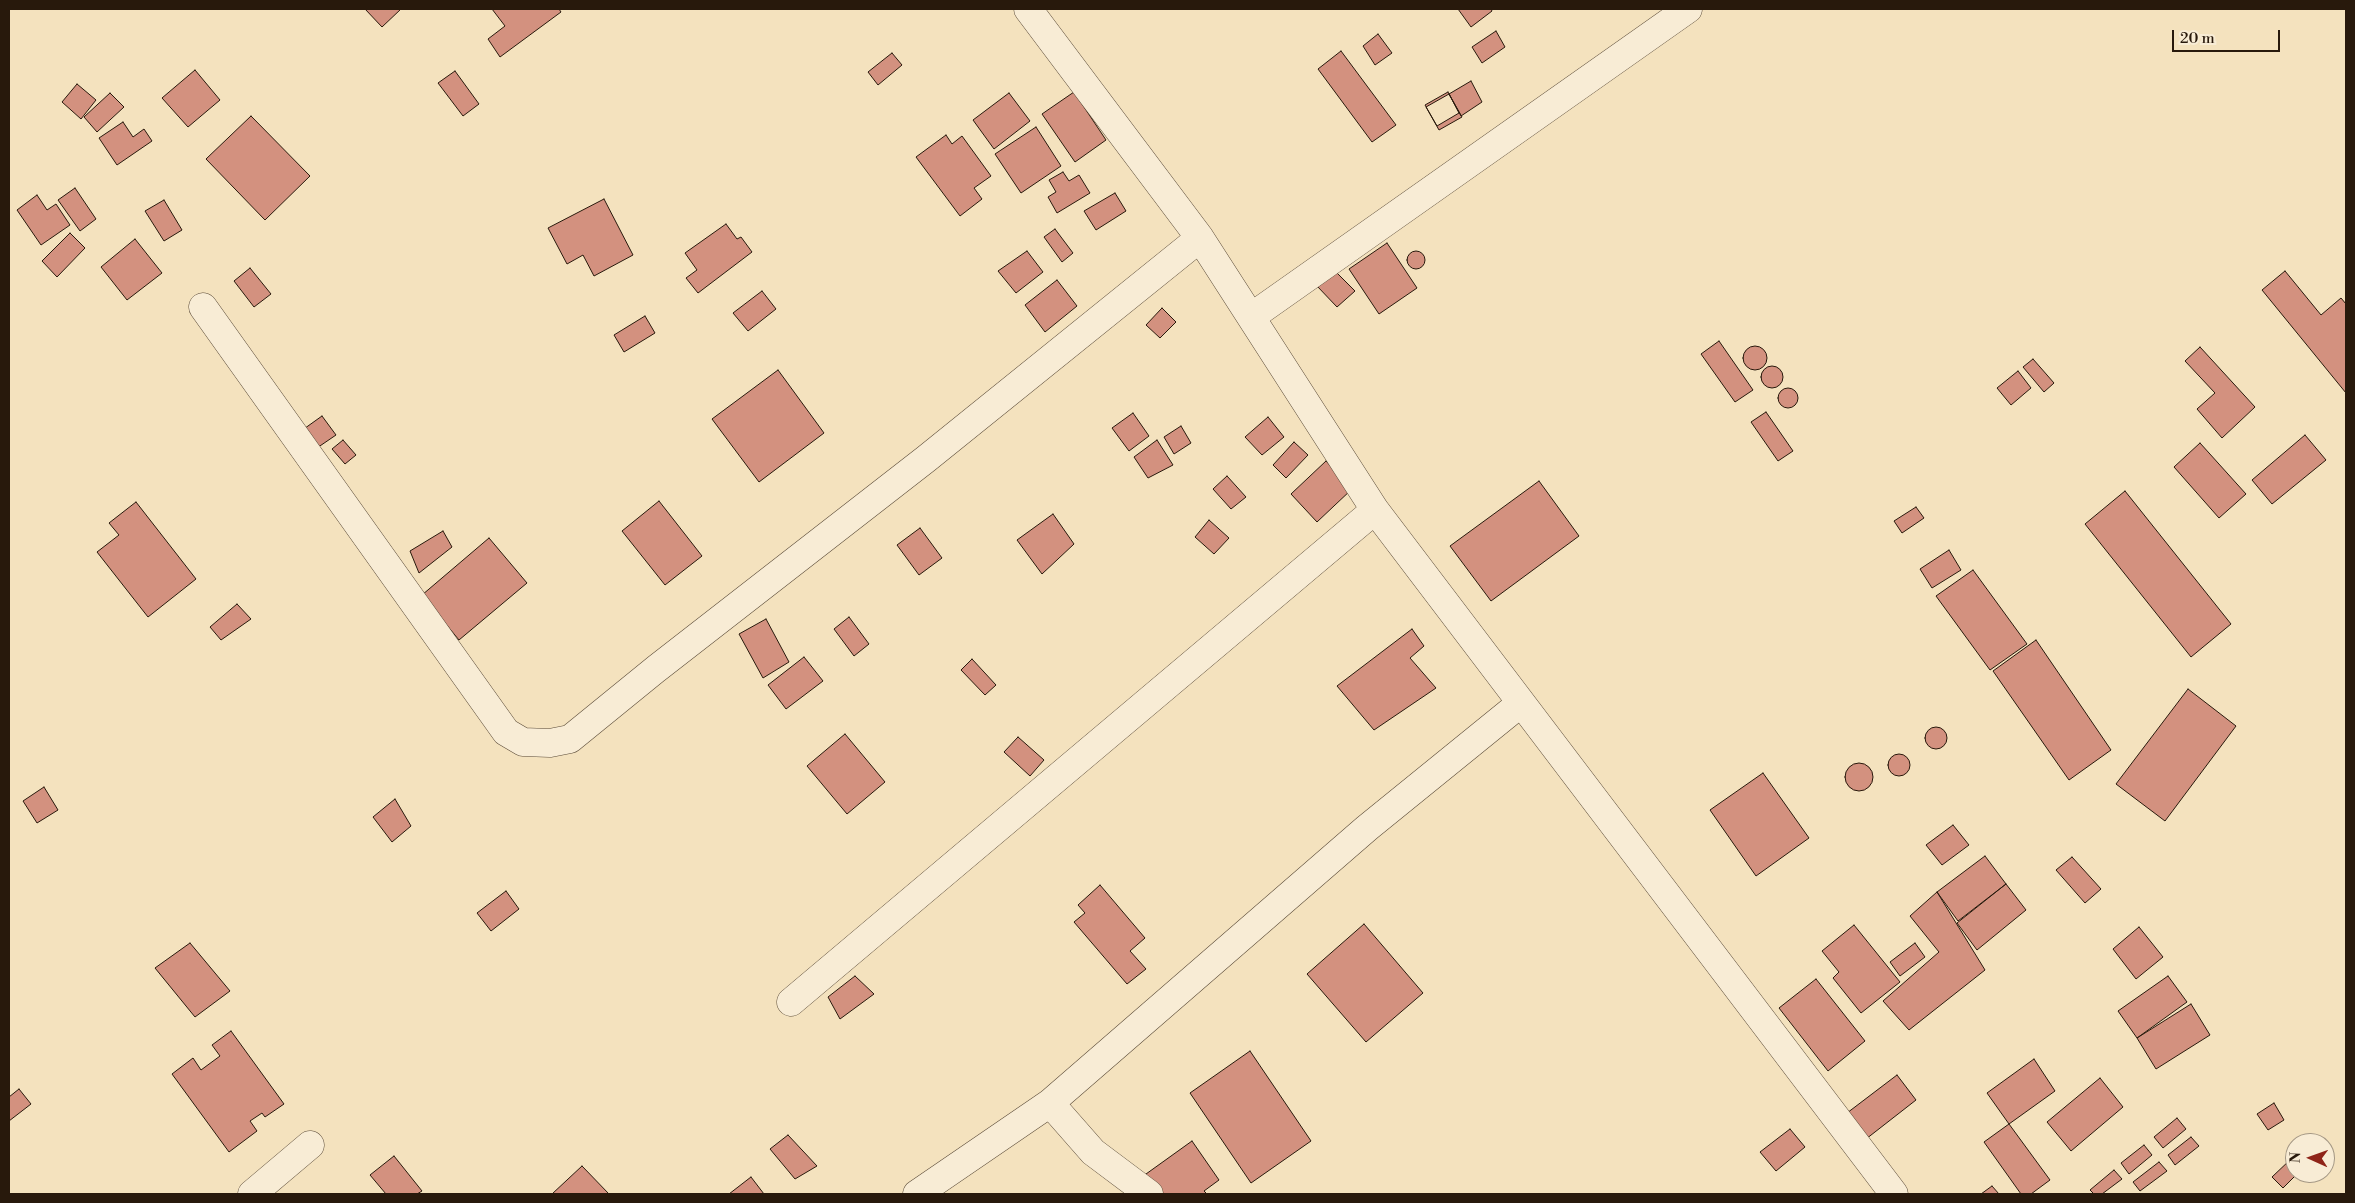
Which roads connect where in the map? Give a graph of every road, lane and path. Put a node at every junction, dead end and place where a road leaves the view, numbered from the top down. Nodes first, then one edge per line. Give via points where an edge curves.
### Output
1 (1688, 9) edge
2 (1039, 12) edge
3 (1200, 238) junction
4 (203, 307) dead end
5 (1251, 317) junction
6 (1375, 510) junction
7 (1521, 703) junction
8 (791, 1002) dead end
9 (1050, 1103) junction
10 (310, 1145) dead end
11 (252, 1194) edge
12 (917, 1194) edge
13 (1149, 1194) edge
14 (1894, 1194) edge

1 - 5 street
2 - 3 street
3 - 4 street via 570,739 550,743 523,742 506,732
3 - 5 street
5 - 6 street
6 - 7 street
6 - 8 street
7 - 9 street via 1368,828
7 - 14 street
9 - 12 street
9 - 13 street via 1093,1152
10 - 11 street

